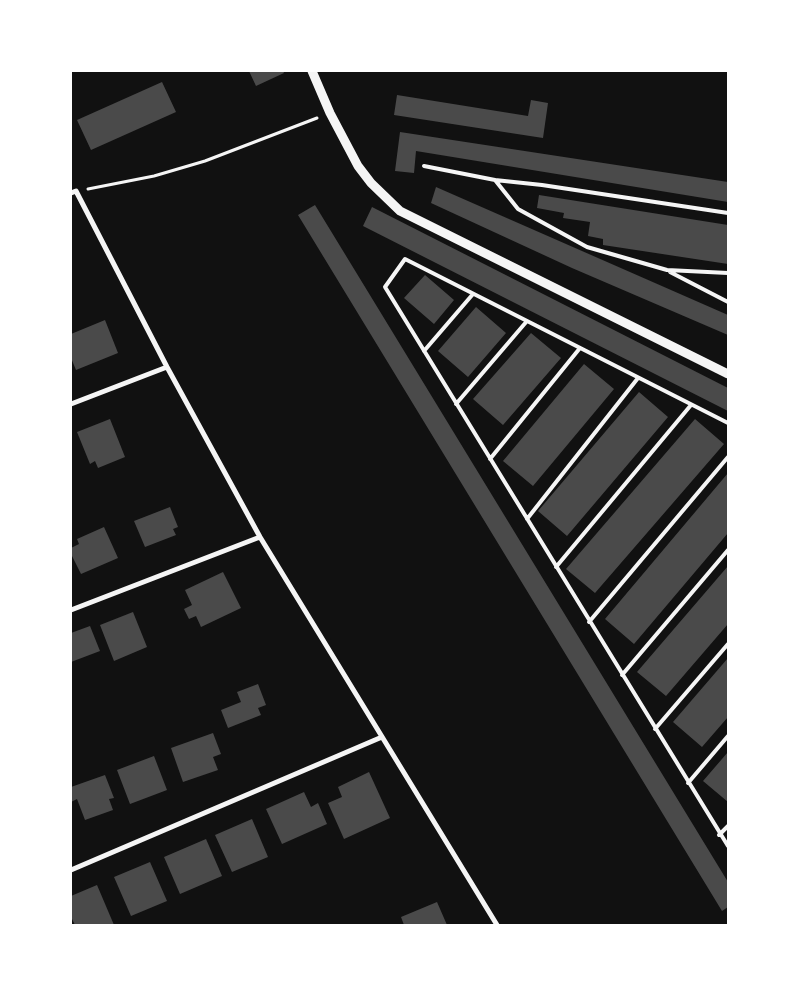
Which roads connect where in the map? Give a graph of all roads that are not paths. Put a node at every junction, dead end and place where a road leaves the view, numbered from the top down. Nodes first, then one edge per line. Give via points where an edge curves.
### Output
1 (312, 71) edge
2 (424, 166) dead end
3 (495, 180) junction
4 (74, 192) edge
5 (728, 213) edge
6 (667, 270) junction
7 (728, 273) edge
8 (473, 294) junction
9 (728, 302) edge
10 (527, 321) junction
11 (580, 348) junction
12 (424, 351) junction
13 (167, 367) junction
14 (728, 374) edge
15 (638, 378) junction
16 (71, 404) edge
17 (456, 404) junction
18 (691, 405) junction
19 (728, 423) edge
20 (728, 457) edge
21 (490, 459) junction
22 (526, 520) junction
23 (260, 537) junction
24 (728, 550) edge
25 (556, 567) junction
26 (71, 610) edge
27 (589, 622) junction
28 (728, 644) edge
29 (622, 675) junction
30 (655, 729) junction
31 (728, 736) edge
32 (382, 737) junction
33 (688, 783) junction
34 (728, 826) edge
35 (720, 835) junction
36 (728, 846) edge
37 (71, 870) edge
38 (497, 925) edge

1 - 14 street via 346,146 370,183 400,211
2 - 3 lane
3 - 5 lane
3 - 6 lane via 518,209 588,247
4 - 13 street
6 - 7 lane
6 - 9 lane
8 - 10 lane
8 - 12 lane
8 - 12 lane via 405,259 385,287
10 - 11 lane
10 - 17 lane
11 - 15 lane
11 - 21 lane
12 - 17 lane
13 - 16 street
13 - 23 street
15 - 18 lane
15 - 22 lane
17 - 21 lane
18 - 19 lane
18 - 25 lane
20 - 27 lane
21 - 22 lane
22 - 25 lane
23 - 26 street
23 - 32 street
24 - 29 lane
25 - 27 lane
27 - 29 lane
28 - 30 lane
29 - 30 lane
30 - 33 lane
31 - 33 lane
32 - 37 street
32 - 38 street
33 - 35 lane
34 - 35 lane
35 - 36 lane

